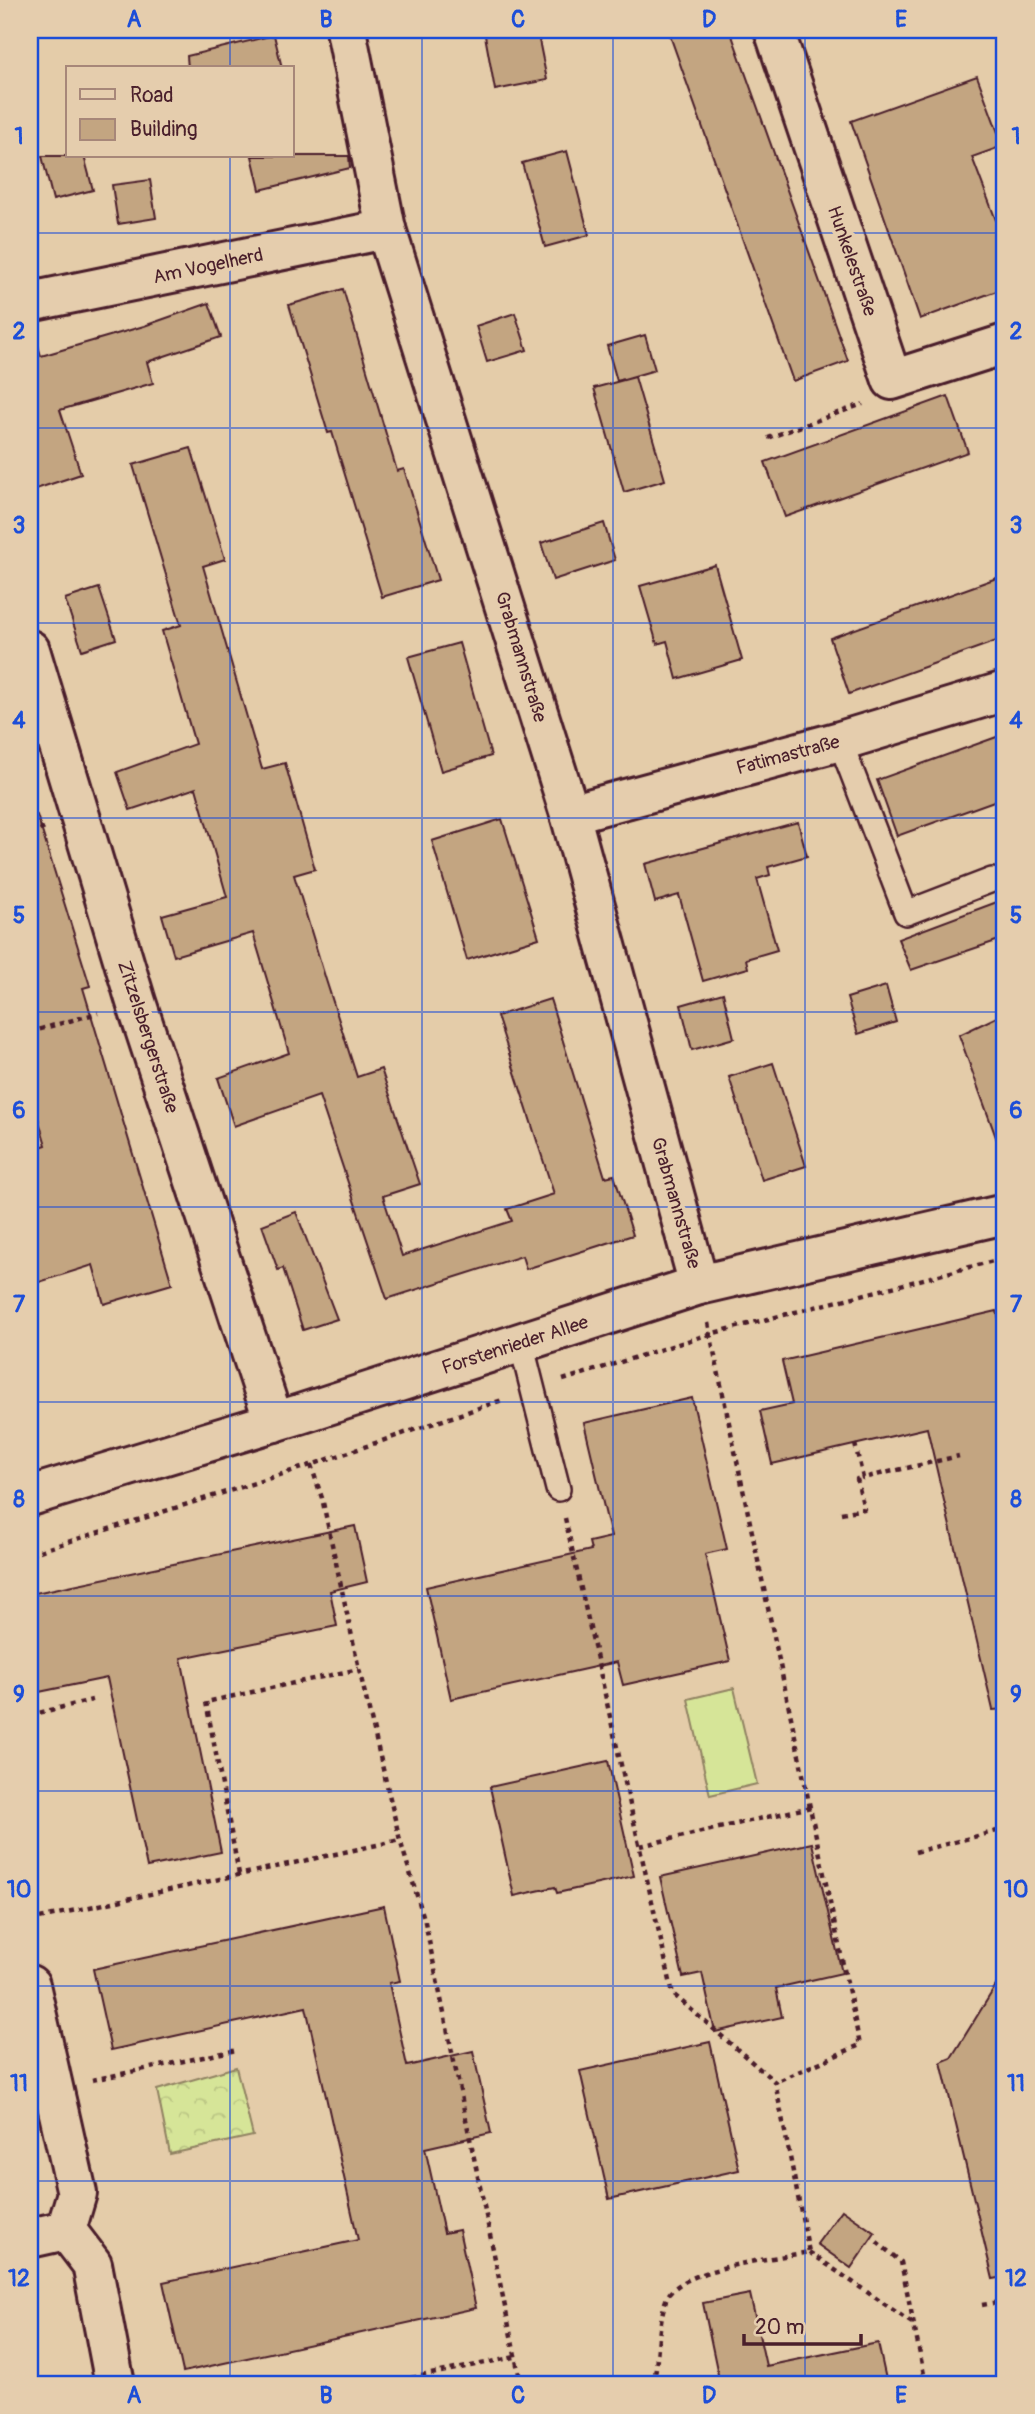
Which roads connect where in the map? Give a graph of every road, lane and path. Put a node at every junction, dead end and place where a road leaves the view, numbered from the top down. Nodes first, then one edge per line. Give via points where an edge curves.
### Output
1 (346, 30) edge
2 (774, 30) edge
3 (386, 229) junction
4 (30, 302) edge
5 (1005, 344) edge
6 (892, 380) junction
7 (768, 438) dead end
8 (30, 650) edge
9 (1005, 691) edge
10 (840, 741) junction
11 (570, 814) junction
12 (992, 880) dead end
13 (136, 1002) junction
14 (30, 1032) edge
15 (1005, 1214) edge
16 (699, 1285) junction
17 (521, 1343) junction
18 (274, 1422) junction
19 (855, 1444) dead end
20 (959, 1456) dead end
21 (311, 1465) dead end
22 (863, 1478) junction
23 (558, 1489) joint
24 (30, 1496) edge
25 (841, 1513) dead end
26 (359, 1669) junction
27 (92, 1700) dead end
28 (30, 1715) edge
29 (811, 1807) junction
30 (1005, 1829) edge
31 (400, 1840) junction
32 (640, 1846) junction
33 (915, 1852) dead end
34 (240, 1874) junction
35 (30, 1920) edge
36 (30, 1985) edge
37 (237, 2050) dead end
38 (775, 2082) junction
39 (54, 2089) junction
40 (48, 2234) edge
41 (877, 2242) dead end
42 (809, 2252) junction
43 (1005, 2301) edge
44 (982, 2305) dead end
45 (914, 2323) junction
46 (515, 2357) junction
47 (115, 2384) edge
48 (382, 2384) edge
49 (521, 2384) edge
50 (649, 2384) edge
51 (926, 2384) edge

1 - 3 street, Grabmannstraße
2 - 6 street, Hunkelestraße
3 - 4 street, Am Vogelherd
3 - 11 street, Grabmannstraße
5 - 6 street
6 - 7 path via 861,406
8 - 13 street, Zitzelsbergerstraße
9 - 10 street, Fatimastraße
10 - 11 street, Fatimastraße
10 - 12 lane via 906,913
11 - 16 street, Grabmannstraße
13 - 14 path
13 - 18 street, Zitzelsbergerstraße
15 - 16 street, Forstenrieder Allee
16 - 17 street, Forstenrieder Allee
16 - 29 path
17 - 18 street, Forstenrieder Allee
17 - 23 lane
18 - 24 street, Forstenrieder Allee
19 - 22 path
20 - 22 path
21 - 26 path
22 - 25 path via 858,1479 864,1509
23 - 32 path
26 - 31 path
26 - 34 path via 206,1702
27 - 28 path
29 - 32 path
29 - 38 path via 860,2045
30 - 33 path
31 - 34 path
31 - 46 path via 425,1922
32 - 38 path via 673,1994
34 - 35 path
36 - 39 street
37 - 39 path
38 - 42 path
39 - 40 street via 77,2193
40 - 47 street via 92,2264
41 - 45 path via 901,2262
42 - 45 path
42 - 50 path via 705,2272 682,2282 666,2298 655,2375
43 - 44 path
45 - 51 path
46 - 48 path
46 - 49 path

